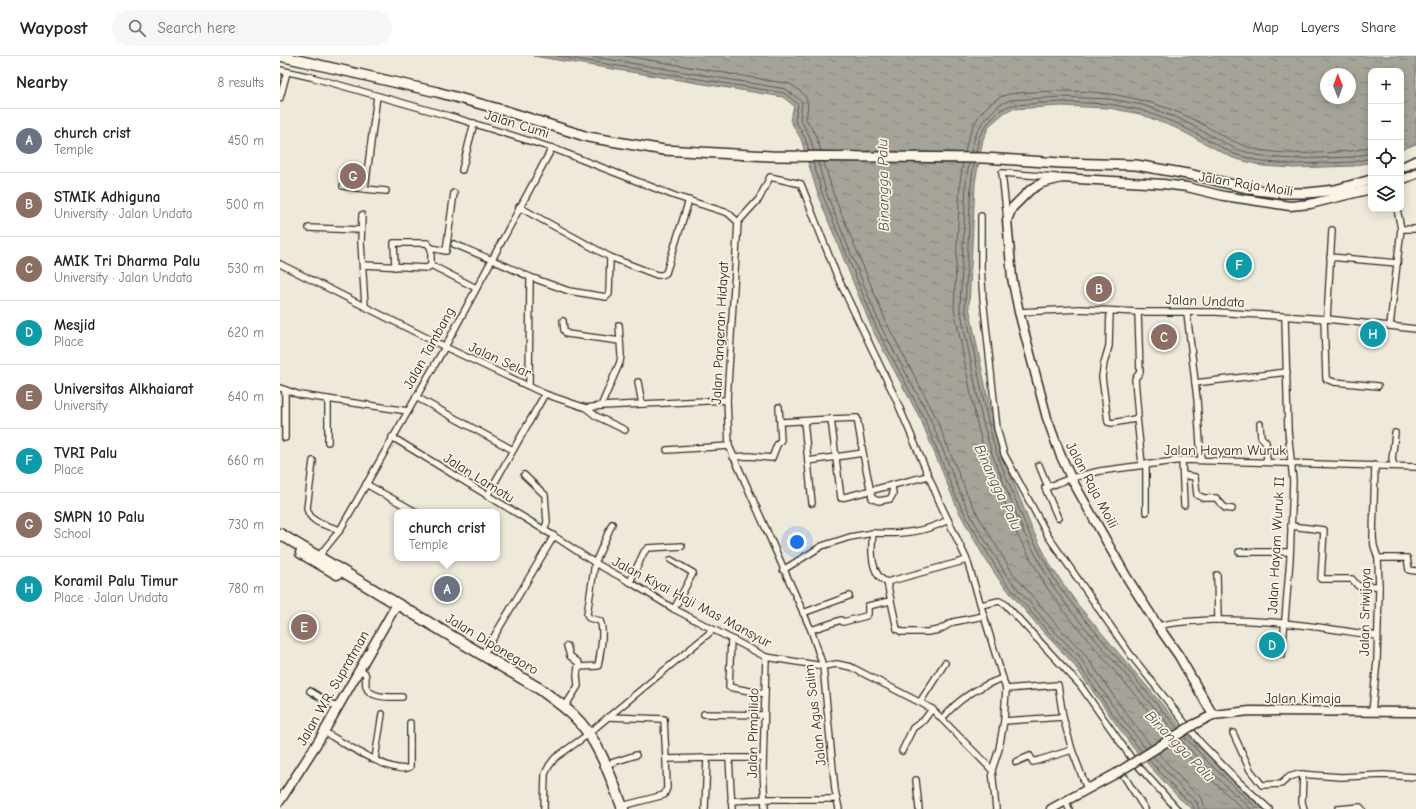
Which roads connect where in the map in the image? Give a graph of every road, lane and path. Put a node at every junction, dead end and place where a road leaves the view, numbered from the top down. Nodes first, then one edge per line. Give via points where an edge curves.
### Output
1 (280, 56) edge
2 (280, 70) edge
3 (287, 72) junction
4 (377, 96) junction
5 (280, 98) edge
6 (474, 123) junction
7 (552, 148) junction
8 (1416, 161) edge
9 (1404, 167) edge
10 (462, 170) dead end
11 (1416, 174) edge
12 (1062, 178) junction
13 (1404, 179) edge
14 (1368, 181) edge
15 (343, 186) dead end
16 (365, 189) junction
17 (1368, 190) edge
18 (386, 191) dead end
19 (454, 193) dead end
20 (689, 200) junction
21 (519, 207) junction
22 (1398, 212) edge
23 (362, 215) dead end
24 (981, 216) dead end
25 (1007, 220) junction
26 (738, 222) junction
27 (308, 228) dead end
28 (1401, 229) junction
29 (1416, 229) edge
30 (361, 230) junction
31 (1332, 230) dead end
32 (454, 244) dead end
33 (431, 248) junction
34 (1330, 256) junction
35 (610, 257) junction
36 (492, 259) junction
37 (1397, 263) junction
38 (280, 264) edge
39 (363, 265) junction
40 (431, 265) junction
41 (395, 267) junction
42 (530, 277) junction
43 (476, 288) junction
44 (365, 306) junction
45 (1110, 311) junction
46 (1019, 312) junction
47 (1138, 312) junction
48 (1188, 312) junction
49 (1285, 317) junction
50 (1326, 319) junction
51 (563, 321) dead end
52 (619, 324) dead end
53 (1390, 326) junction
54 (1416, 329) edge
55 (620, 341) junction
56 (445, 347) junction
57 (1287, 372) junction
58 (638, 382) dead end
59 (1195, 382) junction
60 (529, 386) junction
61 (1378, 386) dead end
62 (283, 389) edge
63 (545, 394) junction
64 (416, 397) junction
65 (328, 399) junction
66 (727, 400) junction
67 (642, 404) junction
68 (601, 406) junction
69 (779, 407) dead end
70 (586, 408) junction
71 (408, 411) junction
72 (1137, 418) junction
73 (831, 419) junction
74 (804, 421) junction
75 (782, 422) junction
76 (1260, 424) dead end
77 (625, 430) dead end
78 (1395, 433) dead end
79 (392, 437) junction
80 (285, 438) dead end
81 (328, 442) dead end
82 (729, 446) junction
83 (513, 450) junction
84 (667, 450) dead end
85 (863, 453) junction
86 (733, 457) junction
87 (835, 457) junction
88 (1200, 459) junction
89 (1182, 460) junction
90 (313, 461) dead end
91 (808, 461) junction
92 (1267, 462) junction
93 (1291, 462) junction
94 (1144, 464) junction
95 (1039, 465) dead end
96 (1375, 465) junction
97 (1394, 465) junction
98 (1416, 466) edge
99 (524, 475) dead end
100 (1183, 475) junction
101 (928, 476) junction
102 (1070, 478) junction
103 (366, 484) junction
104 (892, 486) junction
105 (1048, 487) junction
106 (870, 492) junction
107 (487, 496) junction
108 (812, 503) dead end
109 (1184, 505) dead end
110 (411, 509) edge
111 (1232, 509) dead end
112 (1146, 512) dead end
113 (1058, 518) dead end
114 (948, 520) junction
115 (612, 524) dead end
116 (1291, 526) junction
117 (340, 530) junction
118 (544, 531) junction
119 (872, 533) junction
120 (280, 534) edge
121 (554, 536) junction
122 (280, 541) edge
123 (682, 546) dead end
124 (1239, 552) dead end
125 (1290, 552) junction
126 (319, 556) junction
127 (1378, 558) junction
128 (671, 560) dead end
129 (967, 560) junction
130 (595, 564) junction
131 (783, 570) junction
132 (1416, 571) edge
133 (1217, 575) dead end
134 (630, 582) junction
135 (887, 582) junction
136 (1378, 586) junction
137 (849, 596) dead end
138 (890, 601) junction
139 (981, 605) junction
140 (394, 608) junction
141 (674, 609) junction
142 (803, 613) junction
143 (984, 616) junction
144 (1218, 620) junction
145 (1284, 622) junction
146 (1158, 626) junction
147 (713, 630) junction
148 (811, 630) junction
149 (1377, 636) junction
150 (732, 639) junction
151 (567, 646) dead end
152 (483, 655) junction
153 (1282, 655) dead end
154 (766, 657) junction
155 (946, 663) dead end
156 (823, 666) junction
157 (578, 667) junction
158 (360, 670) junction
159 (1003, 678) junction
160 (1006, 689) junction
161 (310, 691) dead end
162 (765, 694) junction
163 (402, 698) dead end
164 (921, 703) junction
165 (338, 708) junction
166 (564, 708) junction
167 (931, 709) junction
168 (1372, 712) junction
169 (1416, 712) edge
170 (382, 714) dead end
171 (704, 714) dead end
172 (1213, 715) junction
173 (764, 716) junction
174 (608, 717) junction
175 (1063, 717) junction
176 (942, 719) junction
177 (1004, 721) junction
178 (410, 723) dead end
179 (324, 732) junction
180 (1233, 733) dead end
181 (586, 735) junction
182 (1072, 750) junction
183 (902, 751) dead end
184 (636, 755) dead end
185 (666, 758) junction
186 (706, 758) junction
187 (729, 758) junction
188 (763, 758) junction
189 (375, 759) junction
190 (1016, 762) dead end
191 (605, 765) junction
192 (992, 770) junction
193 (1119, 772) junction
194 (1303, 774) junction
195 (1416, 777) edge
196 (916, 780) dead end
197 (1087, 789) junction
198 (765, 799) junction
199 (837, 799) junction
200 (280, 801) edge
201 (731, 801) junction
202 (1067, 806) edge
203 (620, 808) edge
204 (544, 809) edge
205 (705, 809) edge
206 (732, 809) edge
207 (765, 809) edge
208 (839, 809) edge
209 (919, 809) edge
210 (996, 809) edge
211 (1052, 809) edge
212 (1145, 809) edge
213 (1177, 809) edge
214 (1269, 809) edge
215 (1304, 809) edge
216 (1338, 809) edge
217 (1362, 809) edge

1 - 14 main road via 437,92 588,137 664,150 771,156 984,158 1061,164 1136,165 1255,190 1282,193 1335,190
2 - 3 street, Jalan Cumi
3 - 4 street, Jalan Cumi
3 - 5 street
4 - 6 street, Jalan Cumi
4 - 16 street
6 - 7 street, Jalan Cumi
6 - 10 street
7 - 20 street, Jalan Cumi
7 - 21 street, Jalan Tambang
8 - 9 main road
11 - 13 street
12 - 17 street, Jalan Raja Moili via 1188,187 1224,196 1290,206 1310,204
12 - 25 street, Jalan Raja Moili via 1042,183 1030,190 1012,208
12 - 25 street via 1002,173
15 - 16 street
16 - 18 street
19 - 33 street via 446,251
20 - 26 street, Jalan Cumi via 728,213
20 - 35 street via 669,265 662,275
21 - 35 street
21 - 36 street, Jalan Tambang
22 - 28 street
23 - 30 street
24 - 214 street via 983,298 996,422 1004,454 1048,536 1126,648 1200,742
25 - 46 street, Jalan Raja Moili via 1009,255
26 - 66 street, Jalan Pangeran Hidayat
26 - 101 street via 759,199 770,177 801,184 838,276 895,397
27 - 30 street
28 - 29 street
28 - 37 street
30 - 39 street
31 - 34 street
32 - 36 street
33 - 40 street
33 - 41 street via 427,243 394,243
34 - 37 street
34 - 50 street
35 - 42 street via 609,294 606,297 569,291
36 - 42 street
36 - 43 street, Jalan Tambang
37 - 53 street
38 - 44 street, Jalan Selar
39 - 41 street
39 - 44 street
40 - 41 street via 426,268
40 - 43 street
42 - 60 street
43 - 56 street, Jalan Tambang
44 - 56 street, Jalan Selar
45 - 46 street, Jalan Undata via 1061,309
45 - 47 street, Jalan Undata
45 - 72 street via 1110,346 1102,378 1108,422
46 - 102 street, Jalan Raja Moili via 1051,431
47 - 48 street, Jalan Undata
47 - 72 street via 1140,372 1135,379
48 - 49 street, Jalan Undata
48 - 59 street
49 - 50 street, Jalan Undata
49 - 57 street, Jalan Hayam Wuruk II
50 - 53 street, Jalan Undata
50 - 61 street via 1326,378 1334,382
51 - 55 street via 567,334
52 - 55 street
53 - 54 street, Jalan Undata
55 - 68 street via 618,369
56 - 60 street, Jalan Selar
56 - 64 street, Jalan Tambang
57 - 59 street
57 - 93 street, Jalan Hayam Wuruk II
58 - 67 street
59 - 88 street
60 - 63 street, Jalan Selar
62 - 65 street via 300,395
62 - 80 street
63 - 70 street, Jalan Selar
63 - 83 street
64 - 71 street, Jalan Tambang
64 - 83 street
65 - 71 street
65 - 81 street
66 - 67 street, Jalan Selar
66 - 82 street, Jalan Pangeran Hidayat
67 - 68 street, Jalan Selar
68 - 70 street, Jalan Selar
69 - 75 street
70 - 77 street via 596,416
71 - 79 street, Jalan Tambang
72 - 94 street
73 - 74 street
73 - 85 street via 857,418
73 - 87 street
74 - 75 street
74 - 91 street
75 - 86 street via 781,441 772,458
76 - 92 street via 1261,437 1266,442
78 - 97 street via 1392,460
79 - 103 street, Jalan Tambang
79 - 107 street, Jalan Lamotu
82 - 84 street
82 - 86 street, Jalan Agus Salim
83 - 107 street
85 - 87 street
85 - 106 street
86 - 131 street, Jalan Agus Salim
87 - 91 street
87 - 106 street via 840,498
88 - 89 street, Jalan Hayam Wuruk
88 - 92 street, Jalan Hayam Wuruk
89 - 94 street, Jalan Hayam Wuruk
89 - 100 street
90 - 117 street via 308,513 319,523
91 - 108 street
92 - 93 street, Jalan Hayam Wuruk
93 - 96 street, Jalan Hayam Wuruk
93 - 116 street, Jalan Hayam Wuruk II
94 - 102 street, Jalan Hayam Wuruk
94 - 112 street
95 - 105 street
96 - 97 street, Jalan Hayam Wuruk
96 - 127 street, Jalan Sriwijaya via 1373,537
97 - 98 street, Jalan Hayam Wuruk
99 - 118 street via 545,495 548,522
100 - 109 street
100 - 111 street via 1195,477 1197,495 1216,498 1225,508
101 - 104 street
101 - 114 street
102 - 105 street, Jalan Hayam Wuruk
102 - 146 street, Jalan Raja Moili
103 - 110 street
103 - 117 street, Jalan Tambang
104 - 106 street
104 - 106 street via 893,496 886,501 875,500
105 - 113 street via 1046,488
107 - 118 street, Jalan Lamotu
114 - 119 street via 924,530 903,534
114 - 129 street
115 - 130 street
116 - 125 street, Jalan Hayam Wuruk II
116 - 136 street via 1324,530 1321,578 1352,579 1356,586 1360,587
117 - 126 street, Jalan Tambang
118 - 121 street, Jalan Lamotu
119 - 131 street via 822,546
119 - 135 street via 872,555 876,573 881,580
120 - 126 highway, Jalan Diponegoro
121 - 130 street, Jalan Kiyai Haji Mas Mansyur
121 - 152 street
122 - 140 highway, Jalan Diponegoro
123 - 134 street via 648,548
124 - 125 street
125 - 145 street, Jalan Hayam Wuruk II
126 - 152 highway, Jalan Diponegoro
127 - 132 street via 1407,558 1408,570
127 - 136 street, Jalan Sriwijaya
128 - 141 street via 693,573
129 - 135 street
129 - 139 street
130 - 134 street, Jalan Kiyai Haji Mas Mansyur
130 - 157 street via 587,614 589,618 601,622 602,647 598,666
131 - 142 street, Jalan Agus Salim
133 - 144 street
134 - 141 street, Jalan Kiyai Haji Mas Mansyur
135 - 138 street
136 - 149 street, Jalan Sriwijaya
137 - 142 street
138 - 143 street via 897,629 902,632 939,630 953,622
138 - 148 street via 868,606 866,616 843,622 841,620
139 - 143 street
139 - 213 street via 1002,601 1080,685 1132,759
140 - 158 street, Jalan W.R. Supratman
140 - 181 highway, Jalan Diponegoro via 552,704
141 - 147 street, Jalan Kiyai Haji Mas Mansyur
142 - 148 street, Jalan Agus Salim
143 - 159 street
144 - 145 street
144 - 146 street via 1174,622
145 - 149 street
145 - 153 street, Jalan Hayam Wuruk II
146 - 172 street, Jalan Raja Moili via 1179,656
147 - 150 street, Jalan Kiyai Haji Mas Mansyur
147 - 174 street
148 - 156 street, Jalan Agus Salim
149 - 168 street, Jalan Sriwijaya
150 - 154 street, Jalan Kiyai Haji Mas Mansyur
150 - 162 street via 729,687
151 - 157 street via 570,656 579,662
152 - 166 highway, Jalan Diponegoro via 540,689
154 - 156 street, Jalan Kiyai Haji Mas Mansyur
154 - 162 street, Jalan Pimpilido
155 - 164 street
156 - 164 street, Jalan Kiyai Haji Mas Mansyur via 837,664 851,667
156 - 199 street, Jalan Agus Salim
157 - 166 street via 578,686
158 - 163 street via 365,673 366,688 370,692 381,697
158 - 165 street, Jalan W.R. Supratman
159 - 160 street
159 - 176 street via 984,685 955,704
160 - 175 street via 1057,684
160 - 177 street
161 - 165 street
162 - 173 street, Jalan Pimpilido
164 - 167 street, Jalan Kiyai Haji Mas Mansyur
165 - 179 street, Jalan W.R. Supratman
166 - 181 highway, Jalan Diponegoro via 574,716
167 - 176 street, Jalan Kiyai Haji Mas Mansyur
167 - 183 street via 924,720 913,728
168 - 169 street, Jalan Kimaja
168 - 172 street, Jalan Kimaja via 1250,711
170 - 189 street
171 - 173 street
172 - 193 street, Jalan Kimaja, bridge via 1193,724
173 - 188 street, Jalan Pimpilido
174 - 181 street
174 - 185 street via 664,719
175 - 177 street
175 - 182 street
176 - 192 street, Jalan Kiyai Haji Mas Mansyur
177 - 192 street
178 - 189 street via 410,766 392,767
179 - 189 street
179 - 200 street, Jalan W.R. Supratman
180 - 194 street via 1250,770 1261,785 1280,784 1294,774
181 - 191 highway, Jalan Diponegoro
181 - 203 highway, Jalan Diponegoro
181 - 204 street via 555,758 549,766 544,783
182 - 190 street via 1033,762 1030,756
182 - 197 street
184 - 191 street
185 - 186 street
185 - 203 street via 667,788 664,795
186 - 187 street
186 - 205 street
187 - 188 street
187 - 201 street
188 - 198 street, Jalan Pimpilido
191 - 203 highway, Jalan Diponegoro
192 - 210 street
193 - 197 street, Jalan Kimaja
193 - 212 street
194 - 195 street
194 - 215 street
196 - 209 street
197 - 202 street, Jalan Kimaja
198 - 199 street
198 - 201 street
198 - 207 street, Jalan Pimpilido
199 - 208 street, Jalan Agus Salim
201 - 206 street
202 - 211 street, Jalan Kimaja
216 - 217 street

